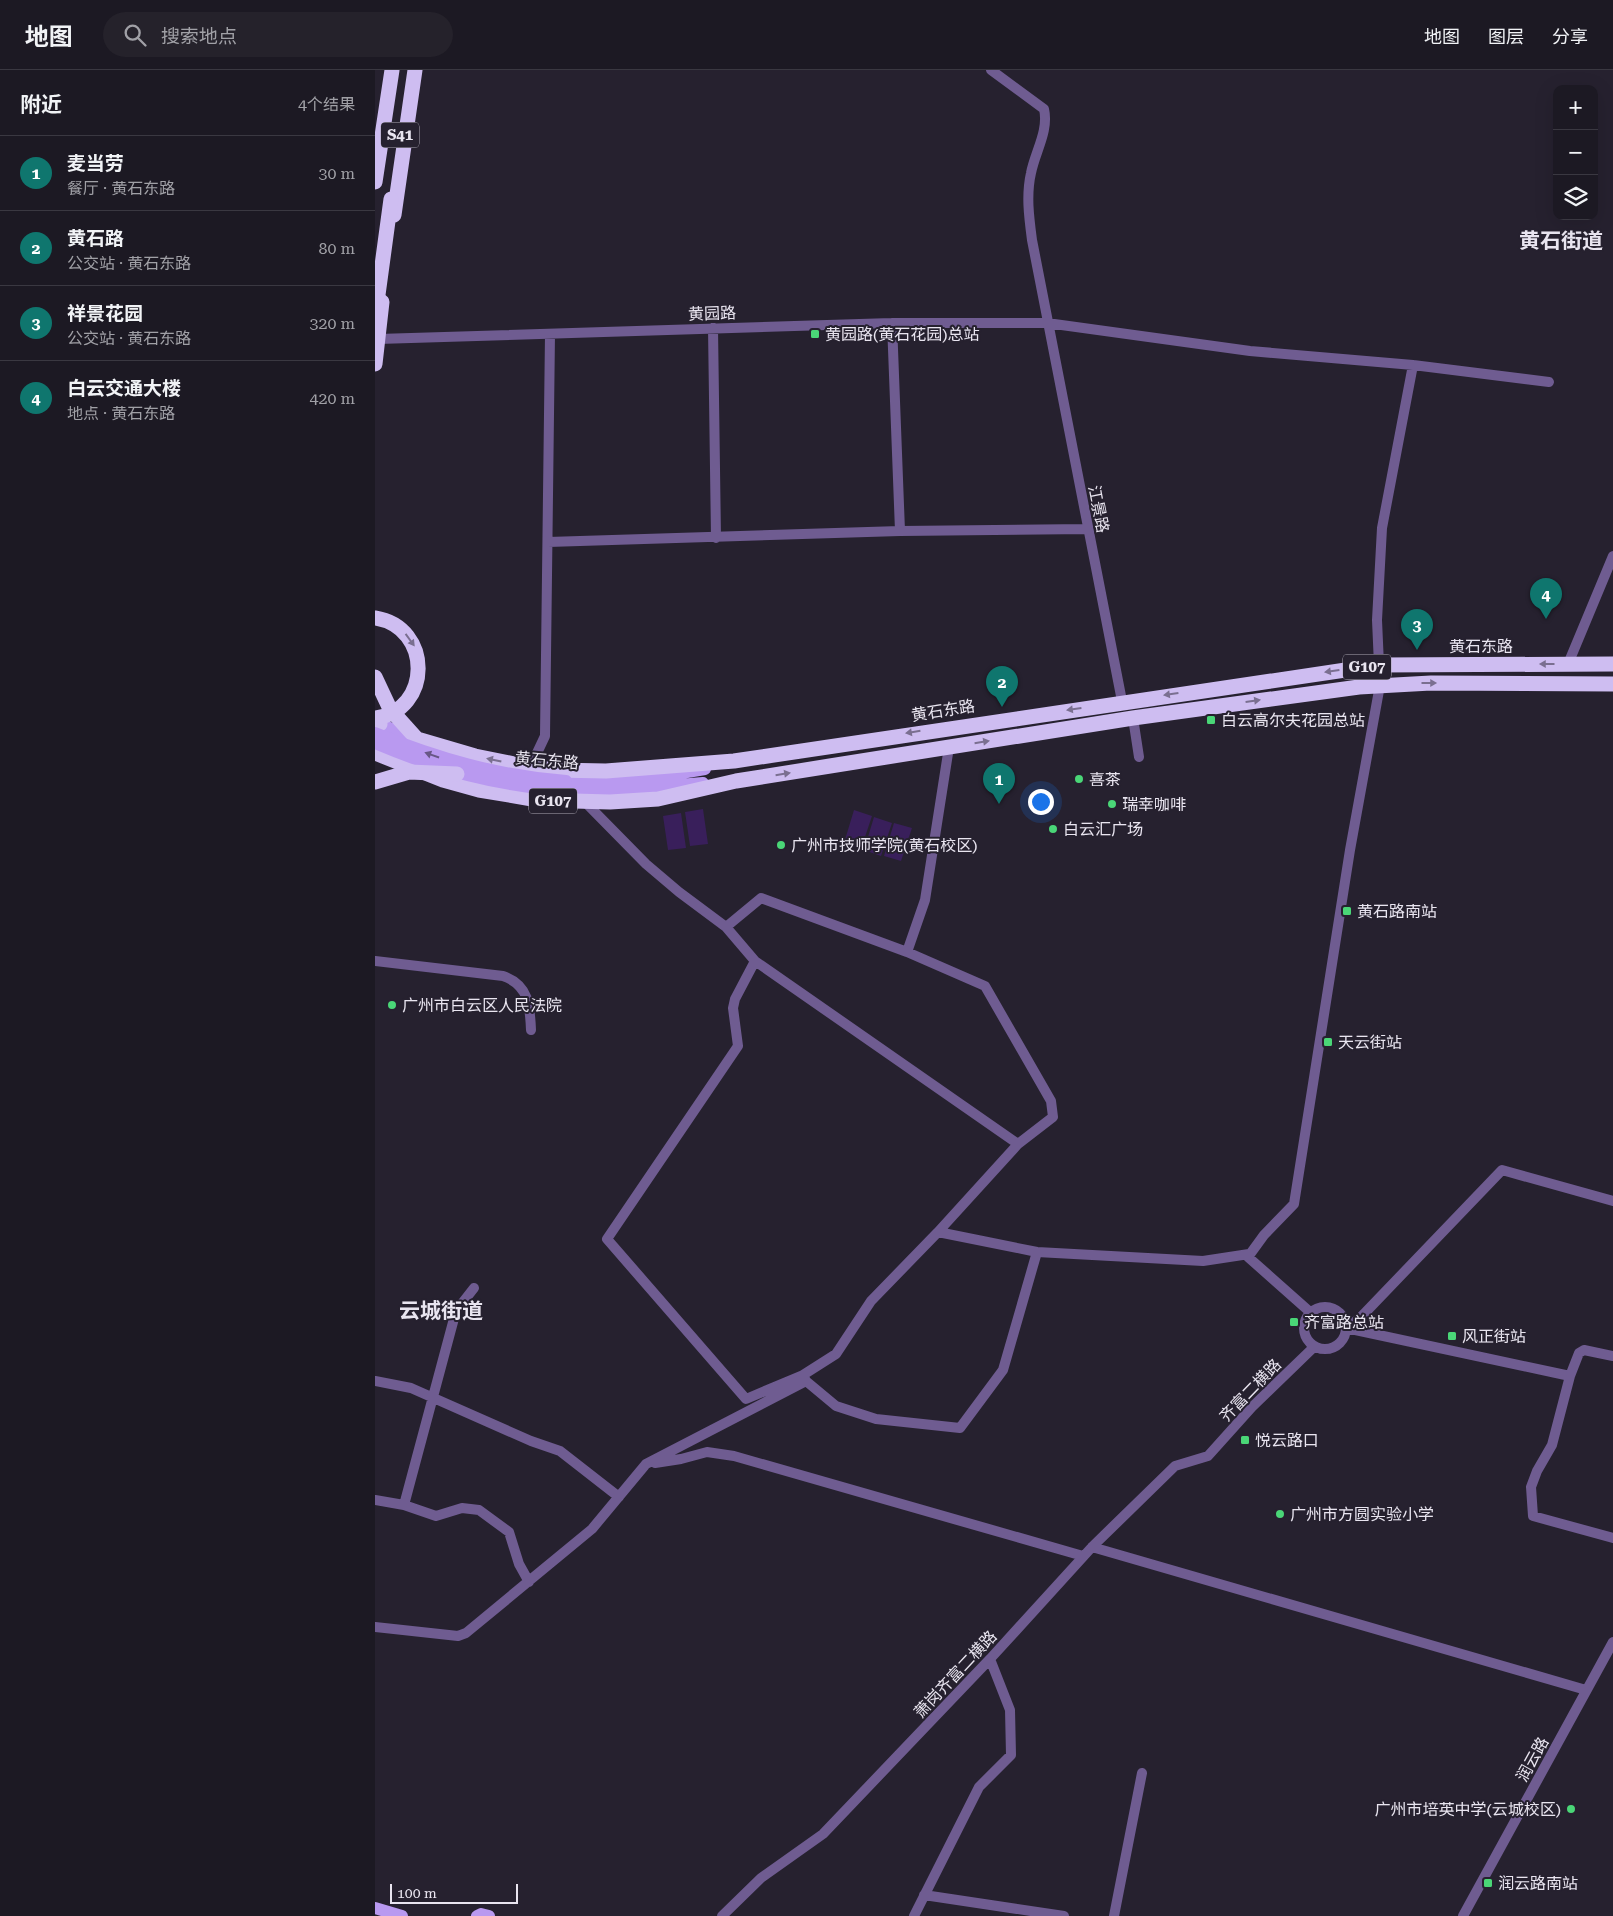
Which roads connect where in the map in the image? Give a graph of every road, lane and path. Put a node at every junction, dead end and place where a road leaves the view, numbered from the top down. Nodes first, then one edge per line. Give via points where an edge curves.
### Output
1 (385, 70) edge
2 (392, 70) edge
3 (409, 70) edge
4 (415, 70) edge
5 (991, 70) edge
6 (375, 136) edge
7 (375, 182) edge
8 (387, 264) junction
9 (375, 290) edge
10 (375, 317) edge
11 (1047, 322) junction
12 (892, 323) junction
13 (713, 328) junction
14 (550, 334) junction
15 (378, 339) junction
16 (375, 364) edge
17 (1413, 366) junction
18 (1549, 382) dead end
19 (1087, 529) junction
20 (900, 531) junction
21 (716, 538) junction
22 (548, 542) junction
23 (1613, 556) edge
24 (375, 618) edge
25 (1568, 664) junction
26 (1613, 664) edge
27 (1379, 665) junction
28 (375, 677) edge
29 (1613, 684) edge
30 (1380, 685) junction
31 (1122, 701) junction
32 (1133, 718) junction
33 (376, 725) edge
34 (417, 739) junction
35 (375, 743) edge
36 (949, 747) junction
37 (375, 753) edge
38 (1139, 757) dead end
39 (734, 761) junction
40 (524, 766) junction
41 (412, 768) junction
42 (457, 774) junction
43 (736, 781) junction
44 (375, 782) edge
45 (566, 786) junction
46 (585, 802) junction
47 (726, 928) junction
48 (907, 952) junction
49 (375, 961) edge
50 (755, 961) junction
51 (531, 1030) dead end
52 (1018, 1144) junction
53 (1613, 1201) edge
54 (938, 1232) junction
55 (1037, 1252) junction
56 (1249, 1254) junction
57 (474, 1288) dead end
58 (1310, 1312) junction
59 (1346, 1328) junction
60 (1314, 1346) junction
61 (1613, 1356) edge
62 (1571, 1376) junction
63 (805, 1378) junction
64 (375, 1381) edge
65 (432, 1398) junction
66 (1208, 1456) joint
67 (646, 1464) junction
68 (619, 1497) junction
69 (375, 1500) edge
70 (404, 1505) junction
71 (1613, 1538) edge
72 (1092, 1547) junction
73 (1083, 1556) junction
74 (529, 1582) junction
75 (375, 1627) edge
76 (1613, 1642) edge
77 (990, 1659) junction
78 (1586, 1690) junction
79 (1142, 1773) dead end
80 (924, 1895) junction
81 (375, 1910) edge
82 (390, 1916) edge
83 (402, 1916) edge
84 (477, 1916) edge
85 (489, 1916) edge
86 (722, 1916) edge
87 (914, 1916) edge
88 (1064, 1916) edge
89 (1114, 1916) edge
90 (1463, 1916) edge

1 - 6 highway
2 - 7 highway, S41
3 - 10 highway, S41, bridge
4 - 8 highway
5 - 11 street, 江景路 via 1044,108 1045,125 1031,173 1028,207
8 - 9 highway
8 - 15 highway
11 - 12 street, 黄园路
11 - 17 street, 黄园路 via 1250,351
11 - 19 street, 江景路
12 - 13 street, 黄园路
12 - 20 street
13 - 14 street, 黄园路
13 - 21 street
14 - 15 street, 黄园路
14 - 22 street
15 - 16 highway
17 - 18 street, 黄园路
17 - 27 street via 1382,528 1377,620
19 - 20 street
19 - 31 street, 江景路
20 - 21 street
21 - 22 street
22 - 40 street via 545,736 537,754
23 - 25 street
24 -> 33 highway, bridge via 392,623 408,636 416,650 418,670 413,694
25 - 26 highway, 黄石东路 / G107
25 -> 27 highway, 黄石东路 / G107
27 -> 31 highway, 黄石东路 / G107
28 - 34 highway via 390,709
30 -> 29 highway, 黄石东路 / G107
32 -> 30 highway, 黄石东路 / G107
30 - 56 street via 1293,1204
31 -> 39 highway, 黄石东路 / G107
36 -> 32 highway, 黄石东路 / G107
32 - 38 street
33 - 34 main road
45 -> 33 main road, 黄石东路, bridge via 428,754
40 -> 34 highway, G107
34 - 41 highway via 407,748 407,759
35 - 42 main road, 黄石东路, bridge
43 -> 36 highway, 黄石东路 / G107
36 - 48 street via 925,900
37 - 41 highway, G107
39 - 40 highway, G107 via 606,771
39 - 45 main road, 黄石东路 via 645,779
41 - 46 highway, G107 via 479,790 538,800
42 - 44 highway, bridge via 409,772
42 - 45 main road, 黄石东路, bridge via 511,785
43 - 45 main road, 黄石东路 via 605,791
43 - 46 highway, G107 via 658,799
46 - 47 street via 647,864
47 - 48 street via 761,898
47 - 50 street
48 - 52 street via 985,986 1051,1101 1053,1117
49 - 51 street via 512,979 524,990 527,998
50 - 52 street
50 - 63 street via 733,1008 738,1046 607,1240 746,1400
52 - 54 street
53 - 59 street via 1501,1170 1360,1318
54 - 55 street
54 - 63 street via 871,1302 836,1354
55 - 56 street via 1203,1261
55 - 63 street via 1003,1370 960,1428 876,1419 836,1406
56 - 58 street via 1248,1257
57 - 65 street via 456,1311
58 - 59 street via 1331,1307 1341,1314
58 - 60 street via 1303,1329 1306,1339
59 - 60 street via 1338,1345 1326,1349
59 - 62 street
60 - 66 street, 齐富二横路
61 - 62 street via 1584,1350 1579,1353
62 - 71 street via 1552,1445 1531,1487 1533,1516
63 - 67 street
64 - 65 street via 411,1388
65 - 68 street via 559,1451
65 - 70 street
66 - 72 street, 萧岗齐富二横路 via 1175,1466
67 - 68 street
67 - 73 street via 707,1452 734,1456
68 - 74 street via 592,1529
69 - 70 street
70 - 74 street via 436,1516 462,1508 479,1510 509,1532 519,1564
72 - 73 street, 萧岗齐富二横路
72 - 78 street
73 - 77 street, 萧岗齐富二横路
74 - 75 street via 458,1636
76 - 78 street, 润云路
77 - 80 street via 1010,1710 1011,1755 979,1787
77 - 86 street, 萧岗齐富二横路 via 823,1834 761,1878
78 - 90 street, 润云路
79 - 89 street
80 - 87 street
80 - 88 street
81 - 82 main road
81 - 83 main road
84 - 85 main road

